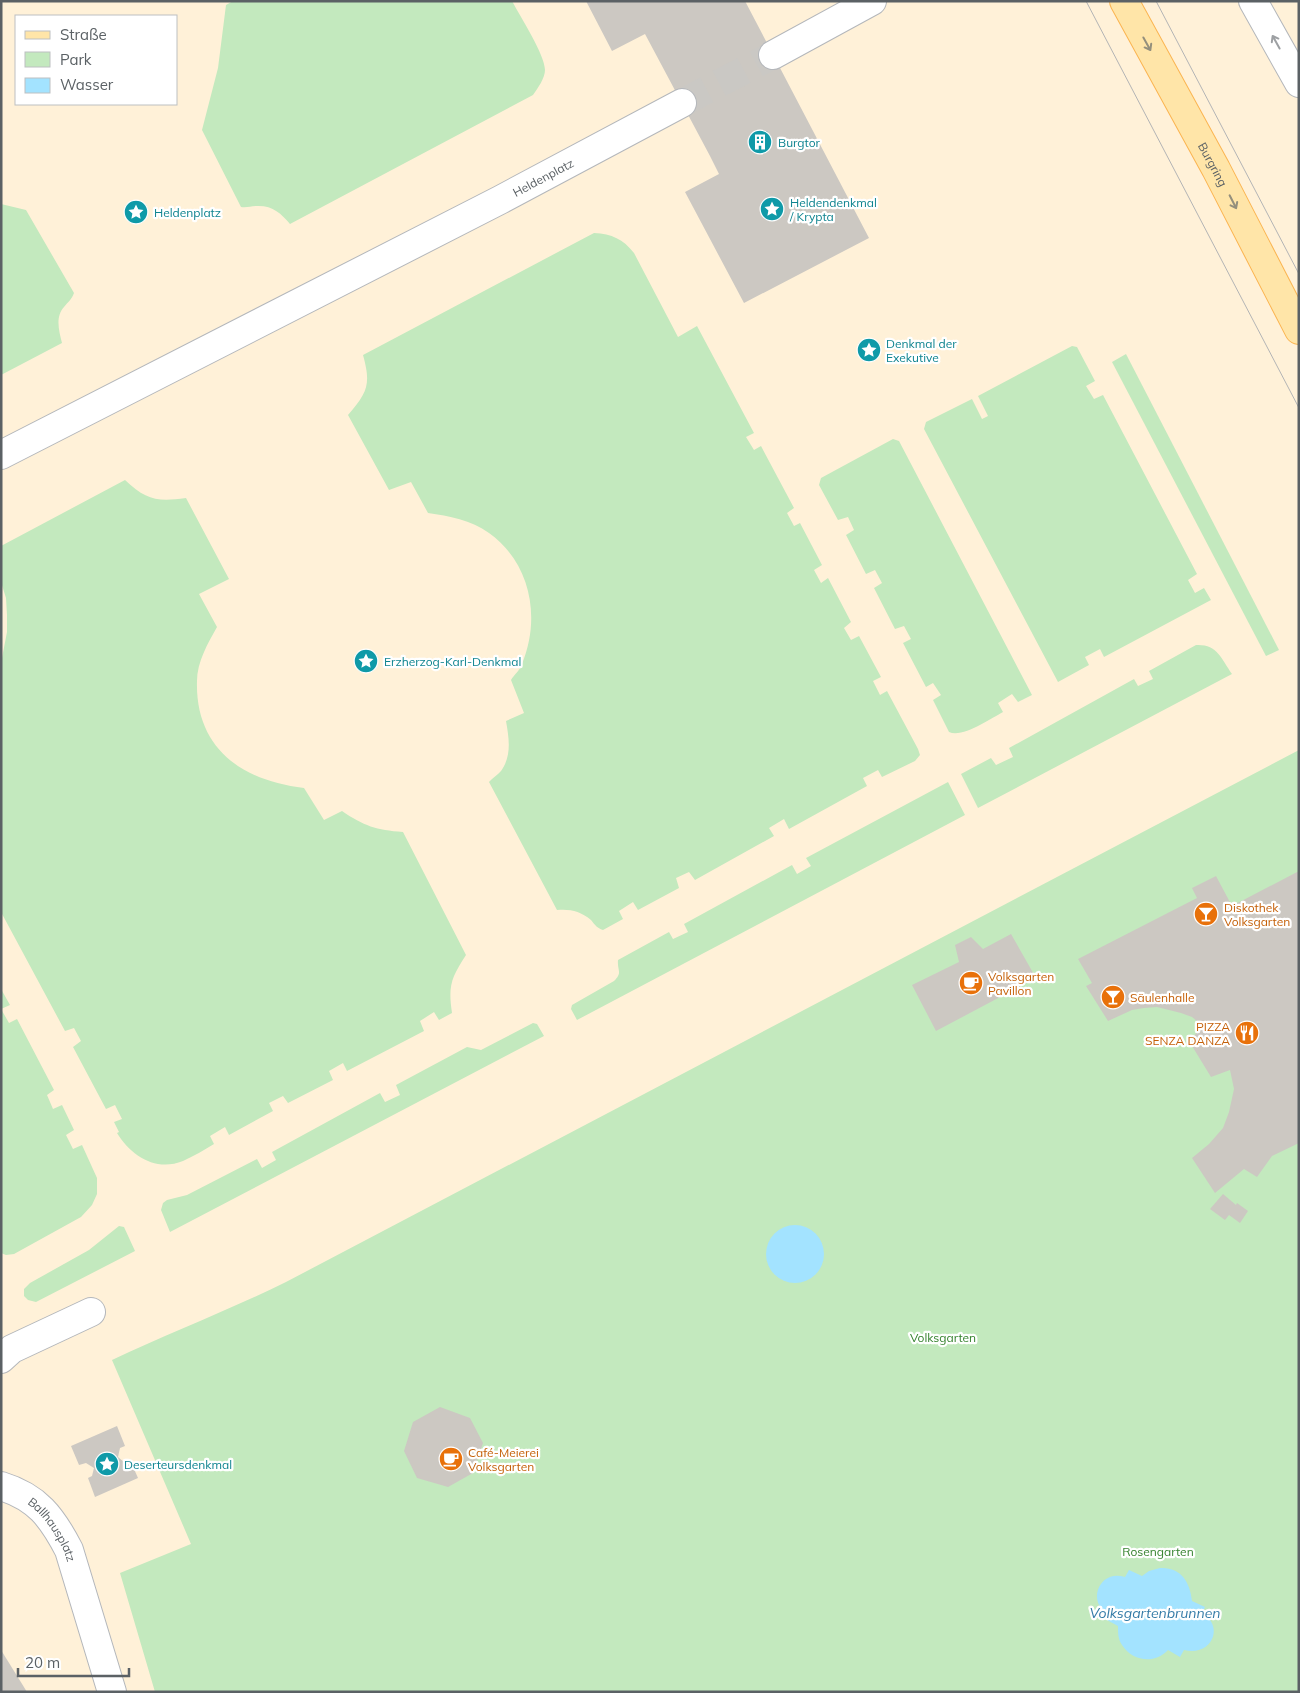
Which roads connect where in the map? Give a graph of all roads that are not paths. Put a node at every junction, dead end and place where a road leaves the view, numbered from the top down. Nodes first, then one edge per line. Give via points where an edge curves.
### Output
1 (872, 1) edge
2 (1124, 1) edge
3 (1253, 1) edge
4 (773, 55) tunnel mouth
5 (1299, 82) edge
6 (682, 103) tunnel mouth
7 (1299, 330) edge
8 (1, 455) edge
9 (91, 1312) dead end
10 (1, 1359) edge
11 (1, 1486) edge
12 (112, 1692) edge

1 - 4 street
2 -> 7 main road, Burgring
5 -> 3 street
6 - 8 street, Heldenplatz via 500,200
9 - 10 street via 12,1349
11 - 12 street, Ballhausplatz via 18,1491 48,1515 58,1528 69,1550

